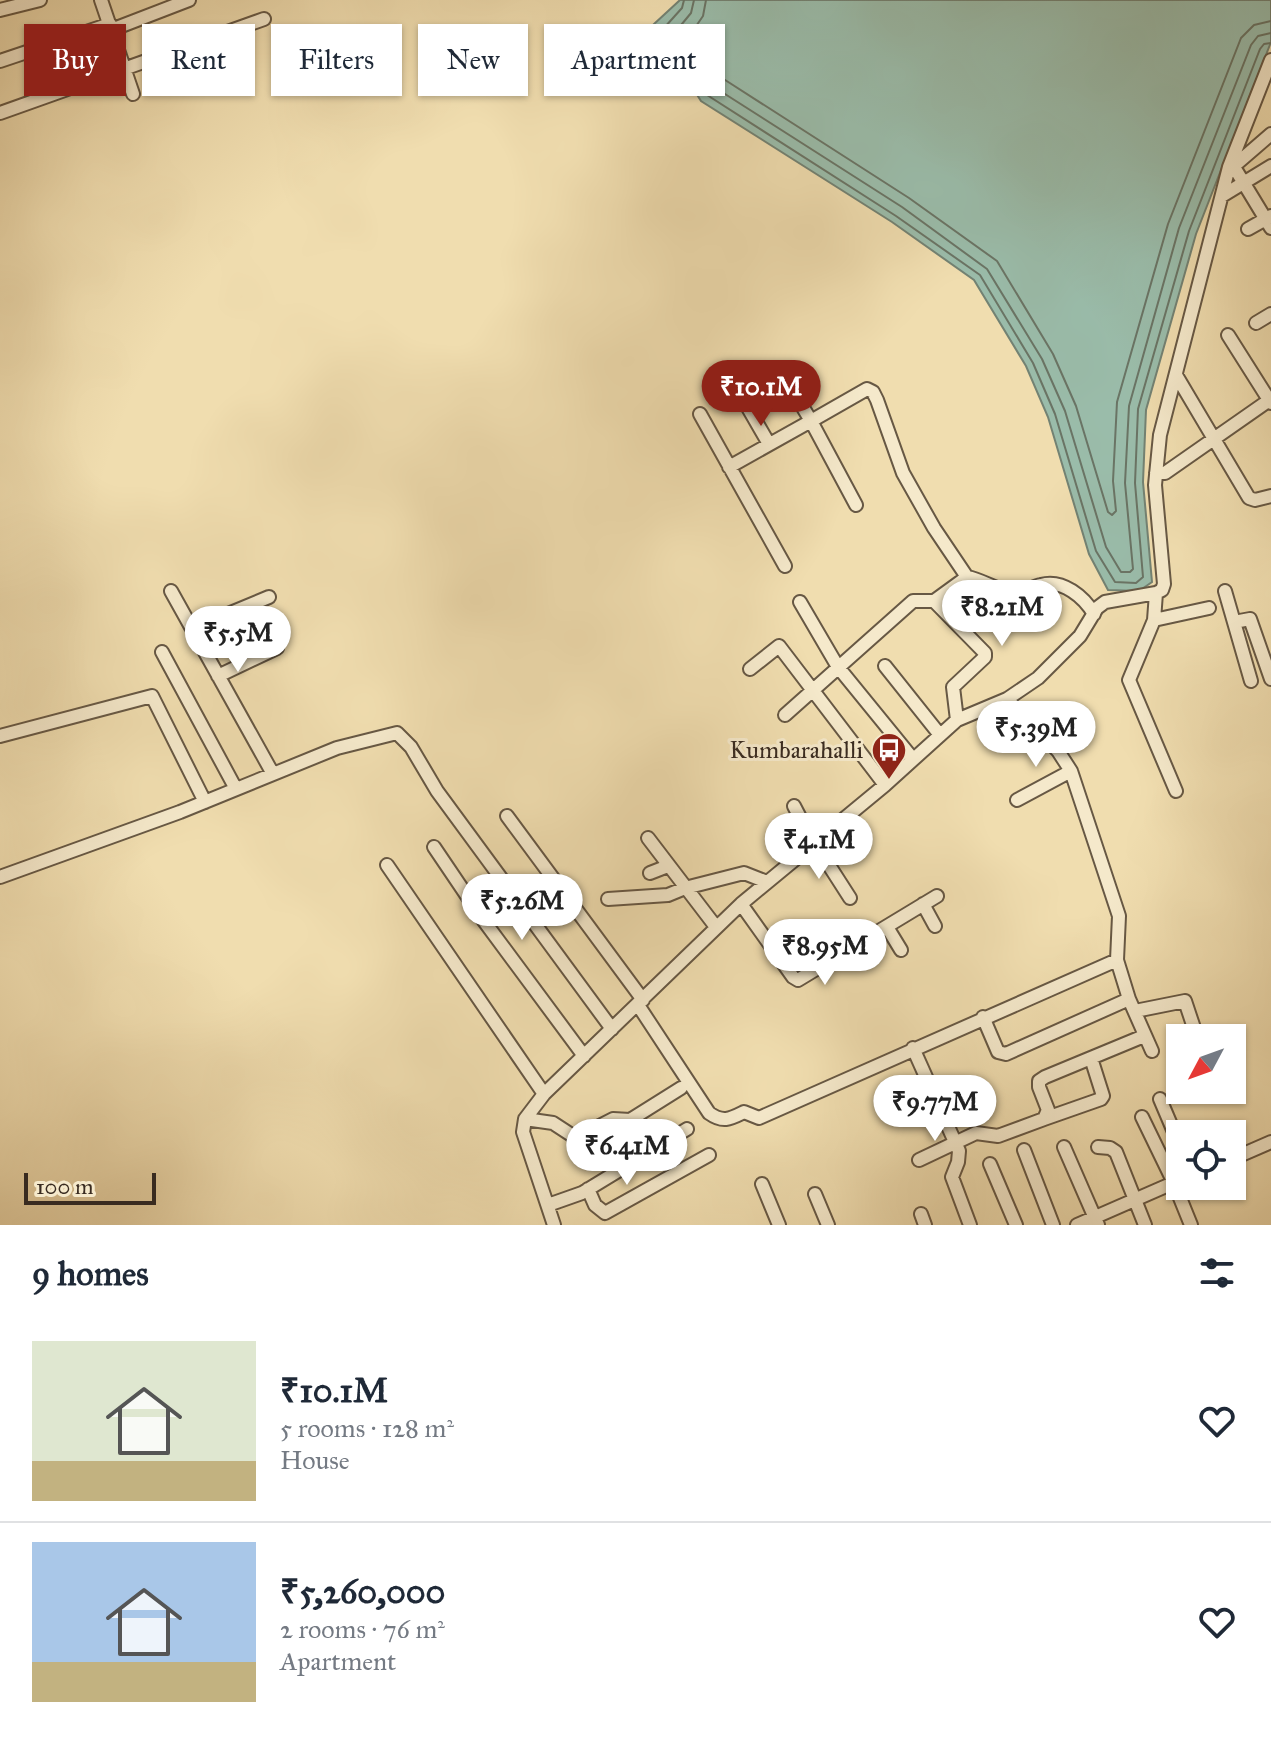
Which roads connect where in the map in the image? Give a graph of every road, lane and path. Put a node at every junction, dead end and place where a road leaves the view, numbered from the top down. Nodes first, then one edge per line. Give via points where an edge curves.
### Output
1 (40, 0) edge
2 (101, 0) edge
3 (189, 0) edge
4 (0, 10) edge
5 (264, 19) dead end
6 (109, 24) edge
7 (119, 24) edge
8 (24, 54) edge
9 (1271, 60) edge
10 (0, 61) edge
11 (126, 70) edge
12 (126, 73) edge
13 (133, 94) dead end
14 (49, 96) edge
15 (0, 113) edge
16 (1271, 134) edge
17 (1233, 164) junction
18 (1271, 166) edge
19 (1244, 183) junction
20 (1222, 196) junction
21 (1269, 221) edge
22 (1248, 229) dead end
23 (1271, 314) edge
24 (1256, 323) dead end
25 (1228, 335) dead end
26 (1176, 375) junction
27 (785, 377) dead end
28 (743, 399) dead end
29 (1270, 401) edge
30 (700, 414) dead end
31 (811, 421) junction
32 (1214, 438) junction
33 (769, 444) junction
34 (729, 467) junction
35 (1156, 473) junction
36 (1270, 499) edge
37 (856, 505) dead end
38 (785, 566) dead end
39 (967, 577) junction
40 (171, 591) dead end
41 (1225, 591) dead end
42 (1156, 593) junction
43 (269, 597) dead end
44 (934, 601) junction
45 (800, 602) dead end
46 (1209, 608) dead end
47 (1094, 614) junction
48 (1154, 620) junction
49 (1234, 622) junction
50 (192, 629) junction
51 (1271, 633) edge
52 (1258, 637) junction
53 (277, 648) dead end
54 (162, 652) dead end
55 (885, 666) dead end
56 (838, 667) junction
57 (750, 669) dead end
58 (218, 676) junction
59 (1271, 679) edge
60 (1251, 681) dead end
61 (811, 691) junction
62 (1007, 699) junction
63 (785, 715) dead end
64 (957, 720) junction
65 (940, 735) junction
66 (0, 736) edge
67 (913, 759) junction
68 (1071, 771) junction
69 (273, 774) junction
70 (885, 785) junction
71 (236, 789) junction
72 (1176, 791) dead end
73 (1017, 800) dead end
74 (205, 802) junction
75 (794, 806) dead end
76 (507, 816) dead end
77 (648, 838) dead end
78 (815, 843) junction
79 (434, 847) dead end
80 (387, 865) dead end
81 (668, 866) junction
82 (650, 873) dead end
83 (0, 877) edge
84 (767, 882) junction
85 (685, 888) junction
86 (937, 896) dead end
87 (850, 898) dead end
88 (608, 899) dead end
89 (741, 904) junction
90 (923, 904) junction
91 (935, 926) dead end
92 (716, 927) junction
93 (887, 927) junction
94 (901, 950) dead end
95 (1117, 960) junction
96 (640, 1002) junction
97 (1132, 1005) junction
98 (983, 1017) junction
99 (1193, 1024) edge
100 (612, 1029) junction
101 (1144, 1036) junction
102 (913, 1048) junction
103 (1152, 1051) dead end
104 (584, 1056) junction
105 (1091, 1058) junction
106 (681, 1088) dead end
107 (544, 1094) junction
108 (1160, 1099) dead end
109 (1142, 1117) dead end
110 (525, 1119) junction
111 (1044, 1119) junction
112 (1169, 1120) edge
113 (687, 1129) dead end
114 (955, 1142) junction
115 (1271, 1142) edge
116 (1064, 1147) dead end
117 (1098, 1147) dead end
118 (1024, 1150) dead end
119 (1246, 1153) edge
120 (709, 1155) dead end
121 (919, 1160) dead end
122 (1166, 1162) edge
123 (990, 1164) dead end
124 (762, 1184) dead end
125 (1166, 1187) edge
126 (588, 1189) junction
127 (815, 1194) dead end
128 (1135, 1200) junction
129 (1183, 1200) edge
130 (548, 1205) junction
131 (1096, 1221) edge
132 (554, 1225) edge
133 (779, 1225) edge
134 (828, 1225) edge
135 (970, 1225) edge
136 (1016, 1225) edge
137 (1053, 1225) edge
138 (1077, 1225) edge
139 (1145, 1225) edge
140 (1191, 1225) edge

1 - 4 street
2 - 6 street
3 - 7 street
5 - 11 street
8 - 10 street
9 - 17 street
12 - 13 street
14 - 15 street
16 - 17 street
17 - 19 street
17 - 20 street
18 - 19 street
19 - 20 street
19 - 21 street
20 - 26 street
21 - 22 street
23 - 24 street
25 - 29 street
26 - 32 street
26 - 35 street
27 - 31 street
28 - 33 street
29 - 32 street
30 - 34 street
31 - 33 street
31 - 37 street
31 - 39 street via 860,390 873,392 903,473
32 - 35 street via 1165,473
32 - 36 street via 1249,498
33 - 34 street
34 - 38 street
35 - 42 street via 1164,584
39 - 44 street
39 - 47 street via 1013,593 1050,583 1062,586 1086,601
40 - 50 street
41 - 49 street
42 - 47 street via 1105,602
42 - 48 street
43 - 50 street
44 - 56 street via 913,601
44 - 64 street via 985,653 953,687
45 - 56 street
46 - 48 street
47 - 62 street via 1038,678
48 - 72 street via 1129,680
49 - 52 street via 1250,619
49 - 60 street
50 - 58 street
51 - 52 street
52 - 59 street
53 - 58 street
54 - 71 street
55 - 65 street
56 - 61 street
56 - 67 street
57 - 61 street via 778,645
58 - 69 street
61 - 63 street
61 - 70 street
62 - 64 street
62 - 68 street
64 - 65 street
65 - 67 street
66 - 74 street via 152,696
67 - 70 street
68 - 73 street
68 - 95 street via 1119,916
69 - 71 street
69 - 100 street via 337,748 397,733 403,737
70 - 78 street
71 - 74 street
74 - 83 street
75 - 78 street
76 - 96 street
77 - 81 street
78 - 84 street
78 - 87 street
79 - 104 street
80 - 107 street
81 - 82 street
81 - 85 street
84 - 85 street via 744,873
84 - 89 street
85 - 88 street via 668,895
85 - 92 street
86 - 90 street
89 - 92 street
89 - 93 street via 798,980
90 - 91 street
90 - 93 street
92 - 96 street
93 - 94 street
95 - 97 street
95 - 98 street
96 - 100 street
96 - 102 street via 718,1120 744,1112 759,1118
97 - 98 street via 1006,1054 998,1052
97 - 99 street via 1185,1001
97 - 101 street
98 - 102 street
100 - 104 street
101 - 103 street
101 - 105 street
102 - 114 street
104 - 107 street
105 - 111 street via 1039,1081 1048,1110
105 - 111 street via 1101,1099
106 - 110 street via 630,1120 613,1119 576,1138 553,1123
107 - 110 street
108 - 112 street
109 - 122 street
110 - 130 street via 523,1132
111 - 114 street via 998,1136 976,1133
113 - 126 street
114 - 121 street
114 - 135 street via 959,1158 952,1177
115 - 119 street
116 - 131 street
117 - 128 street via 1116,1152
118 - 137 street
120 - 126 street via 605,1213
123 - 136 street
124 - 133 street
125 - 128 street
126 - 130 street
127 - 134 street
128 - 131 street
128 - 139 street
129 - 140 street
130 - 132 street
131 - 138 street

